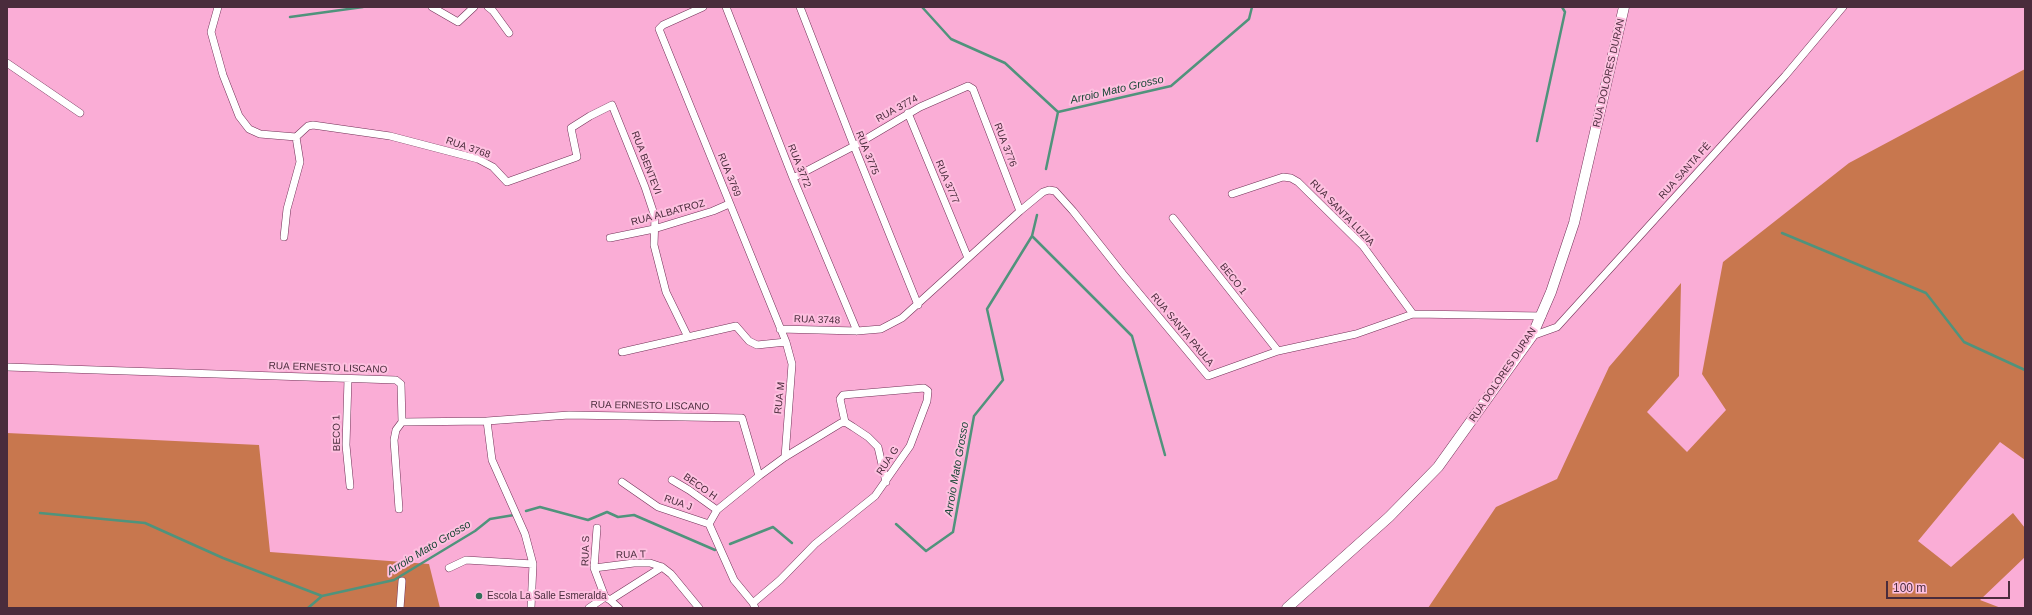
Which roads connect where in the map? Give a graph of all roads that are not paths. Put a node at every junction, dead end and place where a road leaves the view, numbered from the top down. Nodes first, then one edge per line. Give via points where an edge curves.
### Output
1 (218, 7) edge
2 (432, 7) edge
3 (474, 7) edge
4 (488, 7) edge
5 (703, 7) edge
6 (726, 7) edge
7 (800, 7) edge
8 (1624, 7) edge
9 (1842, 7) edge
10 (509, 33) dead end
11 (7, 63) edge
12 (971, 87) joint
13 (612, 105) joint
14 (80, 113) dead end
15 (908, 114) junction
16 (296, 137) junction
17 (854, 146) junction
18 (793, 178) junction
19 (1232, 194) dead end
20 (730, 204) junction
21 (1020, 211) junction
22 (1173, 218) dead end
23 (1004, 225) joint
24 (654, 229) junction
25 (284, 237) dead end
26 (610, 238) dead end
27 (968, 258) junction
28 (918, 305) junction
29 (1413, 314) junction
30 (1542, 316) junction
31 (780, 329) junction
32 (857, 331) junction
33 (687, 335) junction
34 (1532, 336) junction
35 (786, 342) junction
36 (1278, 351) junction
37 (622, 352) dead end
38 (7, 367) edge
39 (348, 380) junction
40 (487, 421) junction
41 (402, 422) junction
42 (845, 422) junction
43 (785, 457) junction
44 (759, 476) junction
45 (672, 480) dead end
46 (622, 482) dead end
47 (886, 482) junction
48 (350, 486) dead end
49 (400, 509) dead end
50 (717, 510) junction
51 (709, 524) junction
52 (597, 528) dead end
53 (533, 564) junction
54 (662, 567) junction
55 (448, 568) dead end
56 (594, 568) junction
57 (402, 581) dead end
58 (607, 599) junction
59 (754, 605) edge
60 (400, 608) edge
61 (531, 608) edge
62 (589, 608) edge
63 (619, 608) edge
64 (699, 608) edge
65 (1287, 608) edge

1 - 16 street via 211,32 223,75 239,116 249,129 260,134
2 - 3 street via 458,22
4 - 10 street
5 - 20 street, RUA 3769 via 659,29
6 - 18 street, RUA 3772
7 - 17 street, RUA 3775
8 - 30 street, RUA DOLORES DURAN via 1574,223
9 - 34 street, RUA SANTA FÉ via 1785,76 1557,327
11 - 14 street
12 - 15 street, RUA 3774 via 968,86
12 - 21 street, RUA 3776
13 - 16 street, RUA 3768 via 571,128 577,157 507,182 492,167 478,160 390,136 313,125 308,126
13 - 24 street, RUA BENTEVI via 645,187 654,217
15 - 17 street, RUA 3774
15 - 27 street, RUA 3777
16 - 25 street via 300,162 287,209
17 - 18 street, RUA 3774
17 - 28 street, RUA 3775
18 - 32 street, RUA 3772
19 - 29 street, RUA SANTA LUZIA via 1283,177 1298,182 1363,246
20 - 24 street, RUA ALBATROZ
20 - 31 street, RUA 3769
21 - 23 street, RUA SANTA PAULA
21 - 36 street, RUA SANTA PAULA via 1043,192 1055,191 1208,376
22 - 36 street, BECO 1
23 - 27 street, RUA 3748
24 - 26 street, RUA ALBATROZ
24 - 33 street, RUA BENTEVI via 654,245 666,292
27 - 28 street, RUA 3748
28 - 32 street, RUA 3748 via 902,318 881,329
29 - 30 street, RUA SANTA PAULA
29 - 36 street, RUA SANTA PAULA via 1356,334
30 - 34 street, RUA DOLORES DURAN
31 - 32 street, RUA 3748
31 - 35 street, RUA 3748
33 - 35 street via 736,326 749,341 757,345
33 - 37 street
34 - 65 street, RUA DOLORES DURAN via 1438,467 1389,517
35 - 43 street, RUA M via 792,364
38 - 39 street, RUA ERNESTO LISCANO
39 - 41 street, RUA ERNESTO LISCANO via 399,382
39 - 48 street, BECO 1 via 346,445
40 - 41 street, RUA ERNESTO LISCANO
40 - 44 street, RUA ERNESTO LISCANO via 569,415 742,418
40 - 53 street via 492,460 525,534
41 - 49 street via 396,430 394,440
42 - 43 street via 834,425
42 - 47 street via 878,447
42 - 47 street, RUA G via 840,399 843,395 927,388 927,401 915,434
43 - 44 street
44 - 50 street
45 - 50 street, BECO H
46 - 51 street, RUA J via 658,507
47 - 59 street, RUA G via 875,496 804,554
50 - 51 street
51 - 59 street via 734,580
52 - 56 street, RUA S
53 - 55 street via 466,560
53 - 61 street
54 - 56 street, RUA T via 650,563 634,563
54 - 58 street
54 - 64 street
56 - 58 street, RUA S
57 - 60 street
58 - 62 street
58 - 63 street, RUA S

